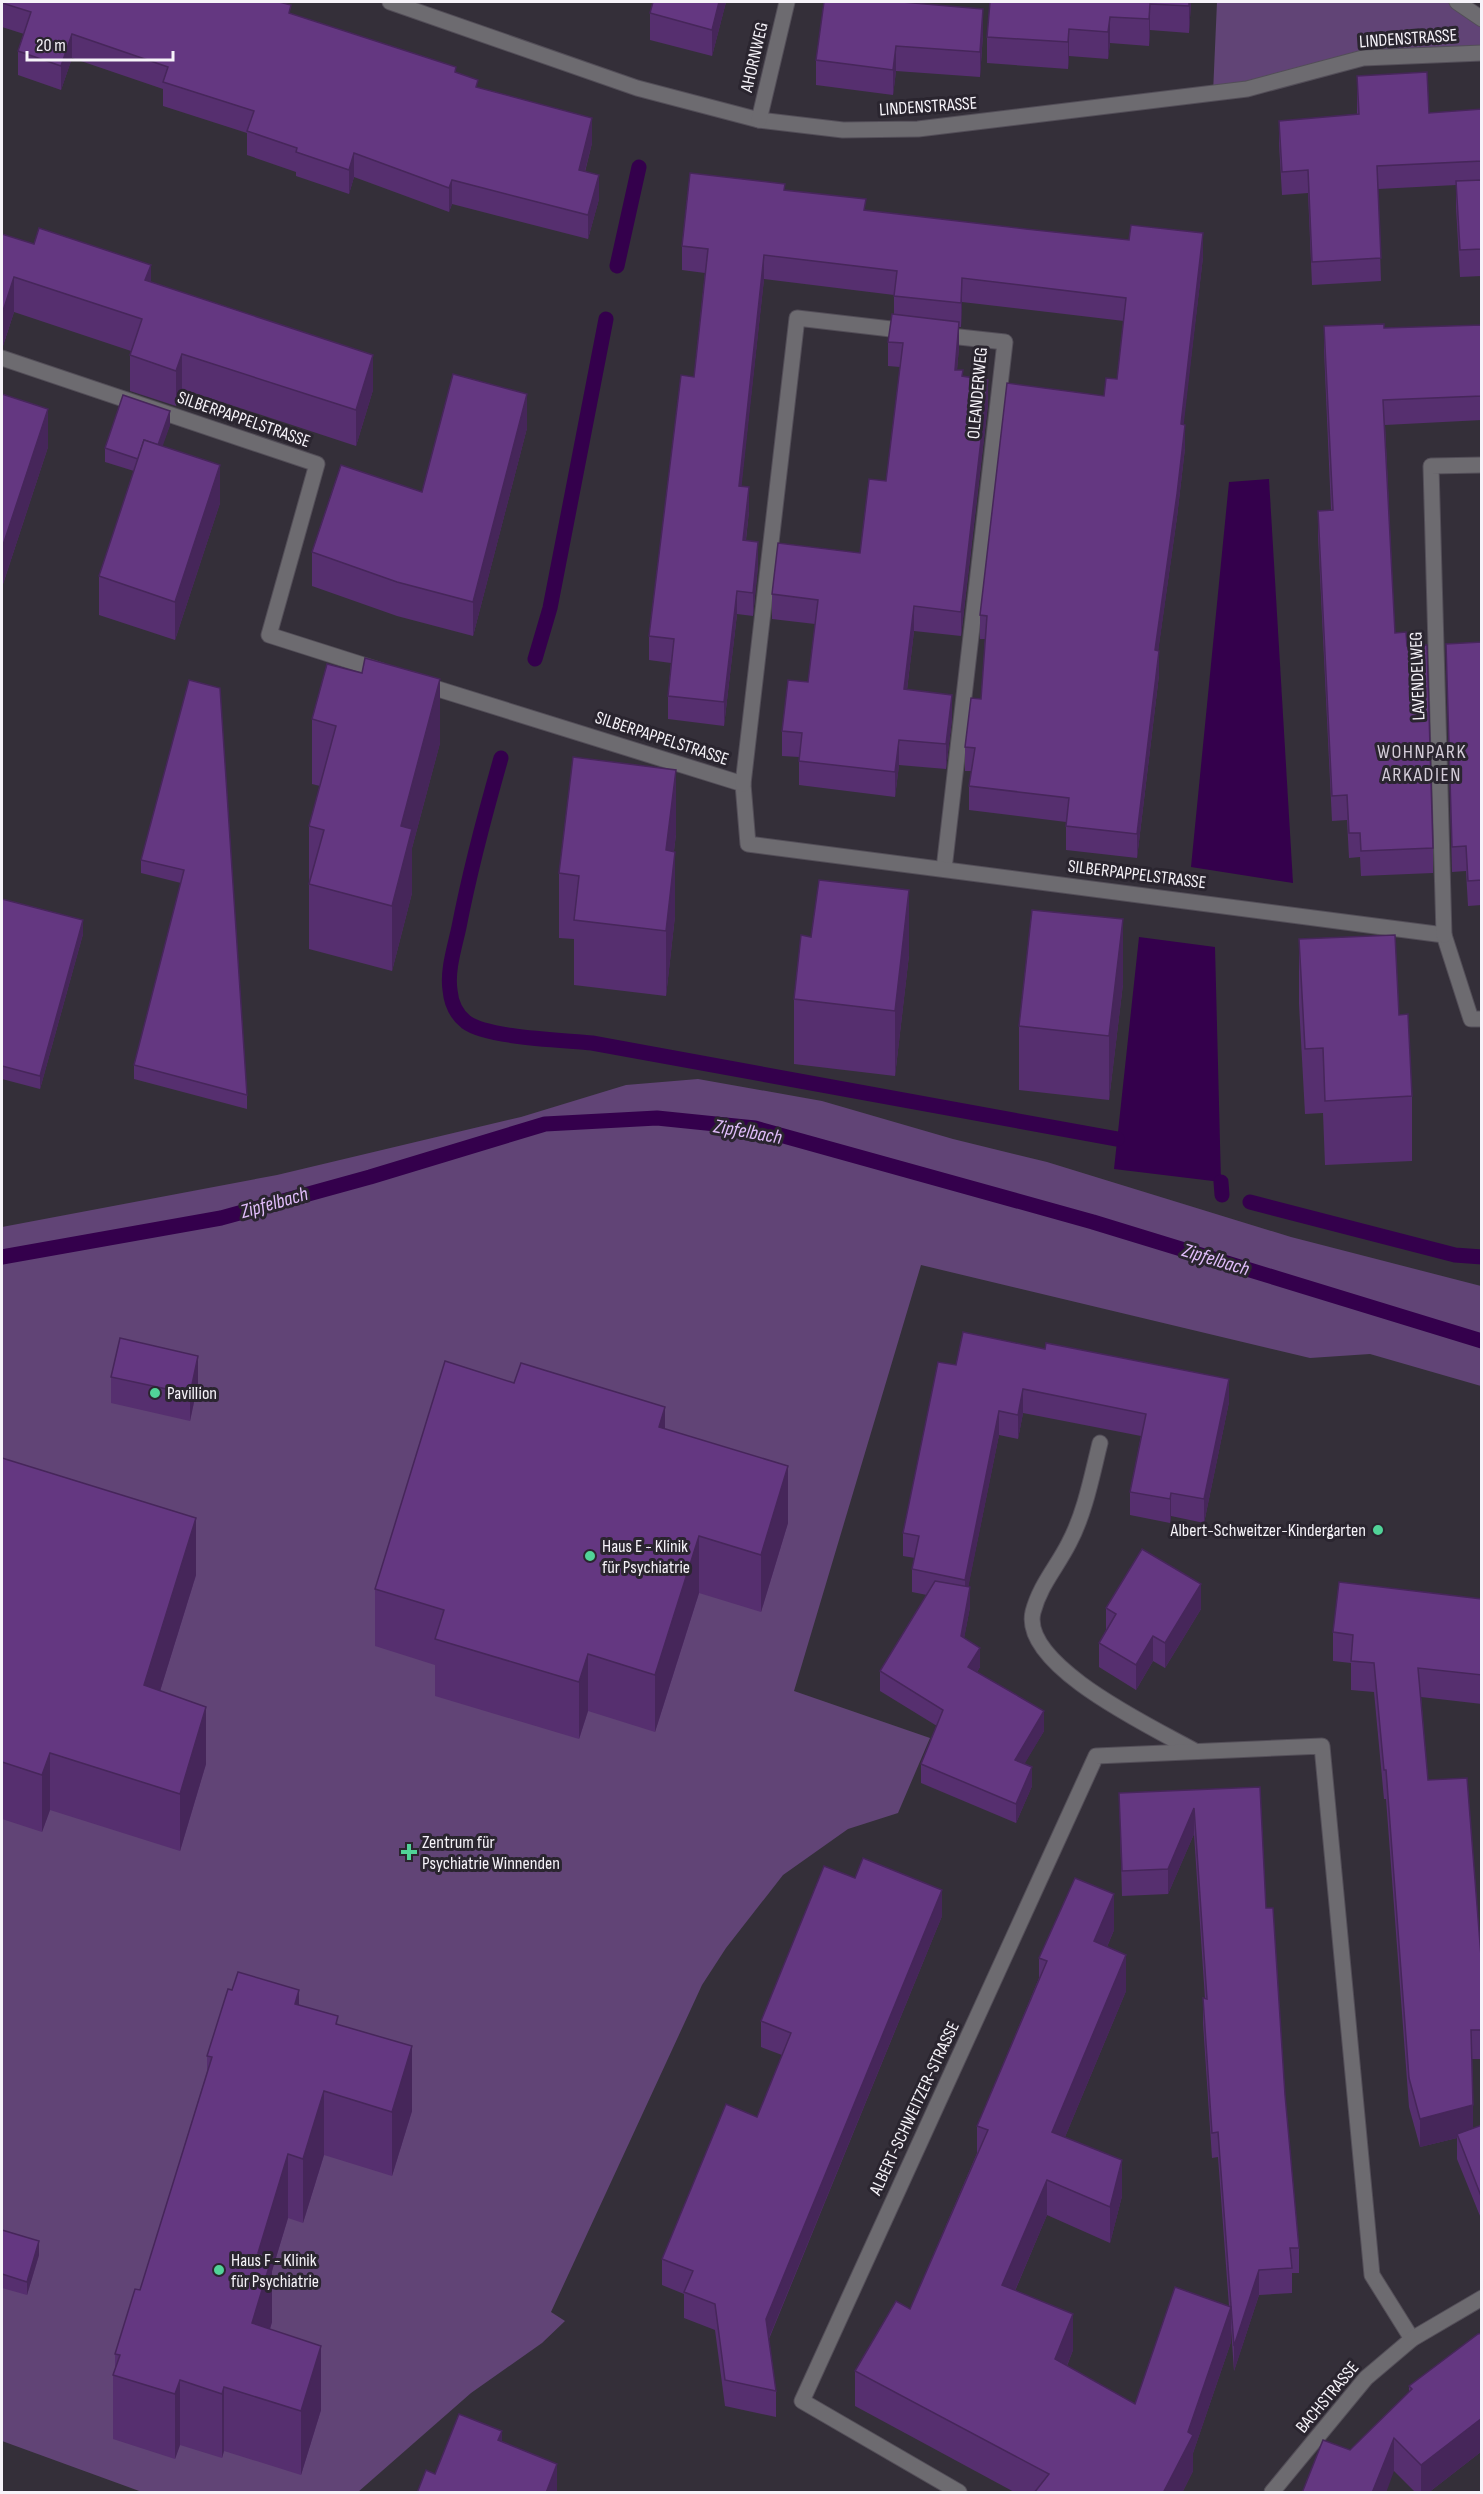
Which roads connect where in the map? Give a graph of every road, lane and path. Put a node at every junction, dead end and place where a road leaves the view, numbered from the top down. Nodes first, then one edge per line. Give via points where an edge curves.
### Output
1 (787, 2) edge
2 (1457, 2) edge
3 (399, 3) edge
4 (1482, 19) edge
5 (1482, 53) edge
6 (759, 120) junction
7 (2, 358) edge
8 (1482, 465) edge
9 (742, 784) junction
10 (944, 869) junction
11 (1444, 935) junction
12 (1482, 1019) edge
13 (1100, 1443) dead end
14 (1195, 1752) junction
15 (1482, 2298) edge
16 (1412, 2338) junction
17 (959, 2493) edge
18 (1272, 2493) edge

1 - 6 street, AHORNWEG
2 - 4 street
3 - 6 street, LINDENSTRASSE via 637,88
5 - 6 street, LINDENSTRASSE via 1363,58 1247,89 918,129 843,130
7 - 9 street, SILBERPAPPELSTRASSE via 317,464 269,635
8 - 11 street, LAVENDELWEG via 1431,466
9 - 10 street, SILBERPAPPELSTRASSE via 748,844
9 - 10 street, OLEANDERWEG via 797,318 1005,342
10 - 11 street, SILBERPAPPELSTRASSE
11 - 12 street via 1471,1019
13 - 14 street via 1070,1542 1044,1581 1032,1614 1040,1646 1060,1670
14 - 16 street, ALBERT-SCHWEITZER-STRASSE via 1322,1746 1372,2275
14 - 17 street, ALBERT-SCHWEITZER-STRASSE via 1096,1756 802,2401
15 - 16 street, BACHSTRASSE
16 - 18 street, BACHSTRASSE via 1366,2378

